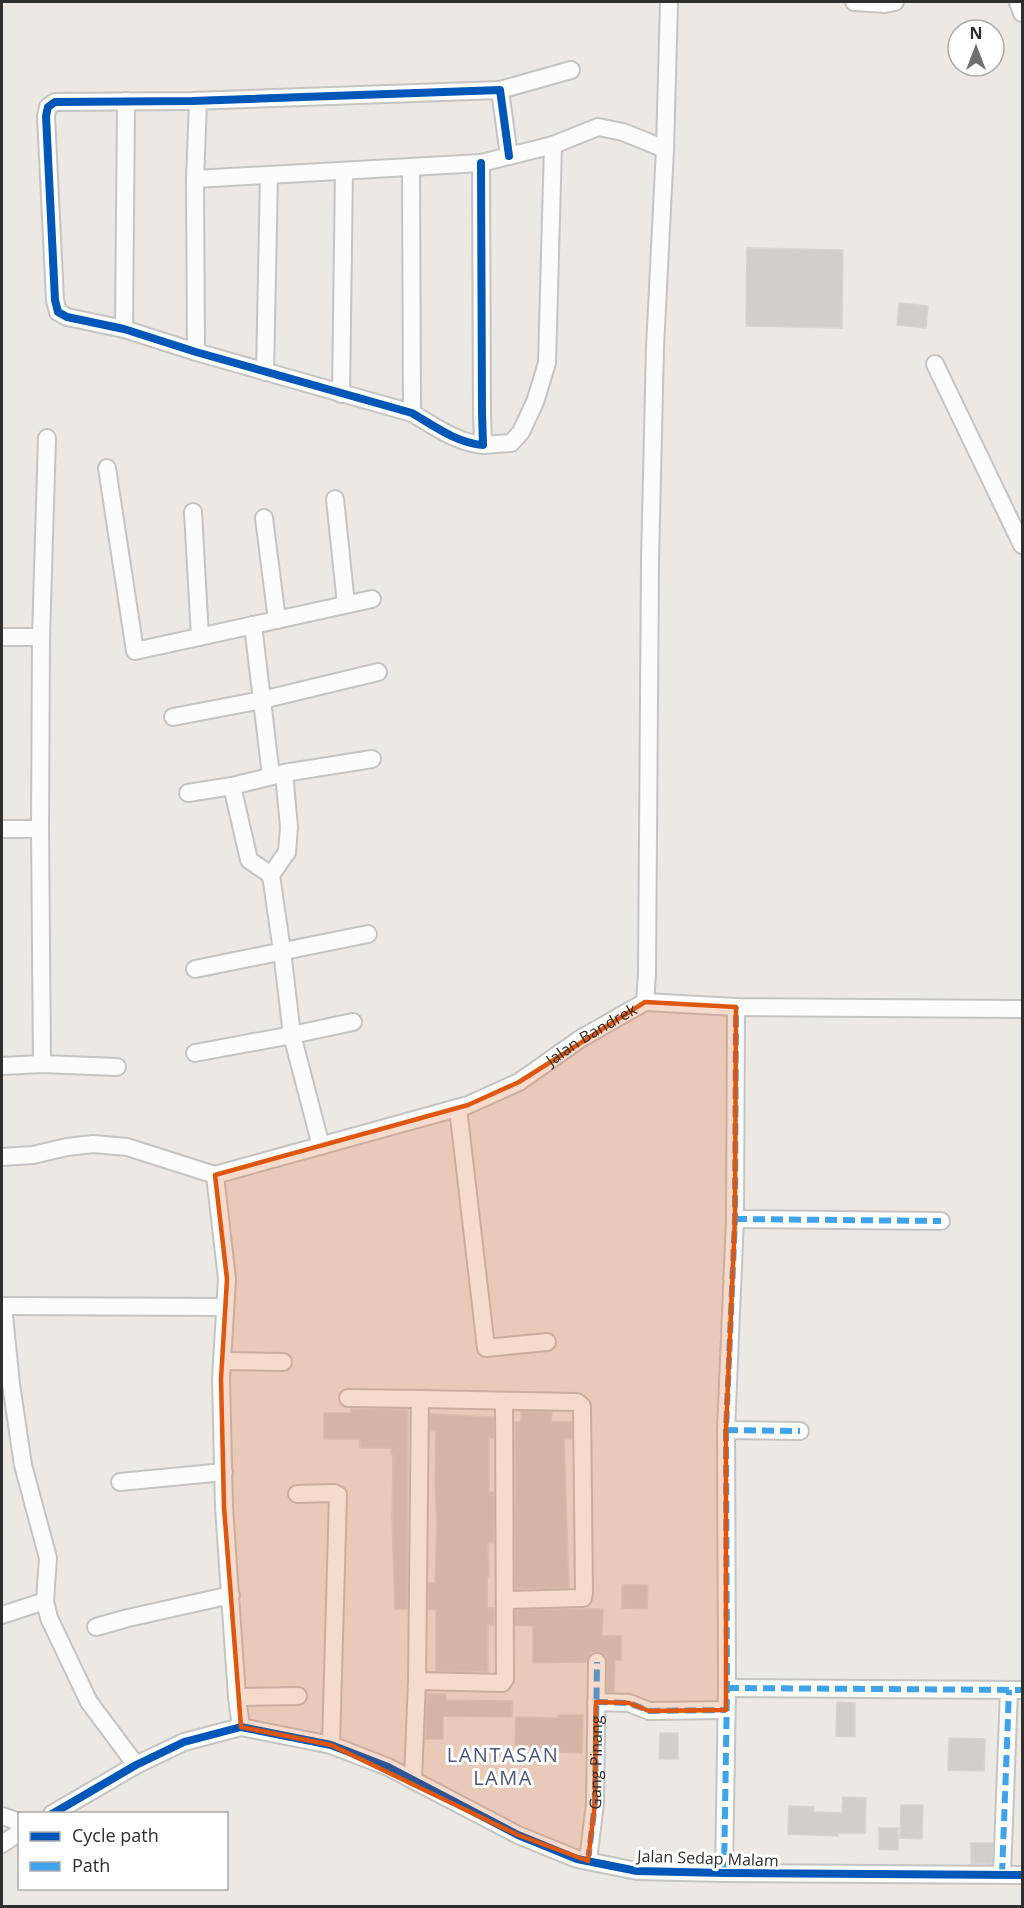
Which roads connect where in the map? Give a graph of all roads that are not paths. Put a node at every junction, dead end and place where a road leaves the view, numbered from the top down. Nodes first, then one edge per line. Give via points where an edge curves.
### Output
1 (669, 2) edge
2 (854, 2) edge
3 (895, 2) edge
4 (1018, 2) edge
5 (1023, 13) edge
6 (571, 70) dead end
7 (500, 90) junction
8 (126, 101) junction
9 (198, 101) junction
10 (553, 145) junction
11 (665, 149) junction
12 (510, 156) junction
13 (481, 163) junction
14 (411, 167) junction
15 (344, 171) junction
16 (269, 175) junction
17 (195, 179) junction
18 (124, 329) junction
19 (196, 352) junction
20 (935, 364) dead end
21 (265, 372) junction
22 (341, 394) junction
23 (412, 413) junction
24 (47, 438) dead end
25 (483, 445) junction
26 (107, 468) dead end
27 (335, 499) dead end
28 (193, 512) dead end
29 (264, 518) dead end
30 (1023, 545) edge
31 (372, 599) dead end
32 (346, 604) junction
33 (277, 620) junction
34 (253, 625) junction
35 (2, 637) edge
36 (41, 637) junction
37 (200, 637) junction
38 (378, 672) dead end
39 (262, 700) junction
40 (173, 717) dead end
41 (372, 759) dead end
42 (278, 774) junction
43 (232, 786) junction
44 (188, 793) dead end
45 (2, 829) edge
46 (40, 829) junction
47 (271, 875) junction
48 (368, 934) dead end
49 (282, 951) junction
50 (195, 969) dead end
51 (645, 1002) junction
52 (736, 1007) junction
53 (1023, 1009) edge
54 (353, 1022) dead end
55 (292, 1035) junction
56 (195, 1053) dead end
57 (42, 1064) junction
58 (2, 1066) edge
59 (117, 1067) dead end
60 (458, 1108) junction
61 (321, 1146) junction
62 (2, 1157) edge
63 (215, 1175) junction
64 (735, 1219) junction
65 (941, 1221) dead end
66 (2, 1306) edge
67 (225, 1307) junction
68 (547, 1342) dead end
69 (222, 1361) junction
70 (283, 1362) dead end
71 (6, 1384) edge
72 (348, 1398) dead end
73 (420, 1399) junction
74 (504, 1401) junction
75 (726, 1430) junction
76 (800, 1431) dead end
77 (224, 1472) junction
78 (120, 1482) dead end
79 (297, 1494) dead end
80 (231, 1595) junction
81 (45, 1600) junction
82 (505, 1600) junction
83 (2, 1615) edge
84 (96, 1627) dead end
85 (597, 1662) dead end
86 (417, 1681) junction
87 (727, 1688) junction
88 (1016, 1690) edge
89 (298, 1696) dead end
90 (237, 1697) junction
91 (596, 1702) junction
92 (726, 1710) junction
93 (241, 1727) junction
94 (331, 1744) junction
95 (136, 1765) junction
96 (413, 1780) junction
97 (55, 1812) edge
98 (2, 1816) edge
99 (18, 1821) edge
100 (18, 1833) edge
101 (2, 1844) edge
102 (588, 1861) junction
103 (724, 1873) junction
104 (1002, 1875) junction
105 (1023, 1875) edge

1 - 11 street
2 - 3 street
4 - 5 street
6 - 7 street
7 - 9 street
7 - 12 street
8 - 9 street
8 - 18 street
8 - 18 street via 55,102 48,106 46,116 58,312
9 - 17 street
10 - 11 street via 598,127 623,132
10 - 12 street
10 - 25 street via 547,363 521,432 511,443
11 - 51 street via 655,346
12 - 13 street
13 - 14 street
13 - 25 street
14 - 15 street
14 - 23 street
15 - 16 street
15 - 22 street
16 - 17 street
16 - 21 street
17 - 19 street
18 - 19 street
19 - 21 street
20 - 30 street
21 - 22 street
22 - 23 street
23 - 25 street via 438,429
24 - 36 street
26 - 37 street via 135,651
27 - 32 street
28 - 37 street
29 - 33 street
31 - 32 street
32 - 33 street
33 - 34 street
34 - 37 street
34 - 39 street
35 - 36 street
36 - 46 street
38 - 39 street
39 - 40 street
39 - 42 street
41 - 42 street
42 - 43 street
42 - 47 street via 289,827 288,846
43 - 44 street
43 - 47 street via 249,860
45 - 46 street
46 - 57 street
47 - 49 street
48 - 49 street
49 - 50 street
49 - 55 street
51 - 52 street, Jalan Bandrek
51 - 60 street, Jalan Bandrek via 519,1082
52 - 53 street, Jalan Bandrek
52 - 64 street
54 - 55 street
55 - 56 street
55 - 61 street
57 - 58 street
57 - 59 street
60 - 61 street, Jalan Bandrek
60 - 68 street via 486,1348
61 - 63 street, Jalan Bandrek
62 - 63 street via 93,1144 127,1147
63 - 67 street via 226,1280
64 - 65 street
64 - 75 street
66 - 67 street
66 - 71 street
67 - 69 street
69 - 70 street
69 - 77 street
71 - 81 street via 22,1465 48,1558
72 - 73 street
73 - 74 street
73 - 86 street
74 - 82 street
74 - 82 street via 577,1402 582,1406 584,1581 583,1598
75 - 76 street
75 - 87 street
77 - 78 street
77 - 80 street
79 - 94 street via 338,1495
80 - 84 street
80 - 90 street
81 - 83 street
81 - 95 street via 49,1618 89,1702
82 - 86 street via 506,1673 502,1683
85 - 91 street, Gang Pinang
86 - 96 street
87 - 88 street
87 - 92 street
88 - 104 street
89 - 90 street
90 - 93 street
91 - 92 street via 629,1703 649,1711
91 - 102 street, Gang Pinang via 595,1803
92 - 103 street
93 - 94 street, Jalan Sedap Malam
93 - 95 street via 184,1742
94 - 96 street, Jalan Sedap Malam
95 - 97 street
96 - 102 street, Jalan Sedap Malam via 518,1834
98 - 99 street
100 - 101 street
102 - 103 street, Jalan Sedap Malam via 637,1871
103 - 104 street, Jalan Sedap Malam
104 - 105 street, Jalan Sedap Malam

